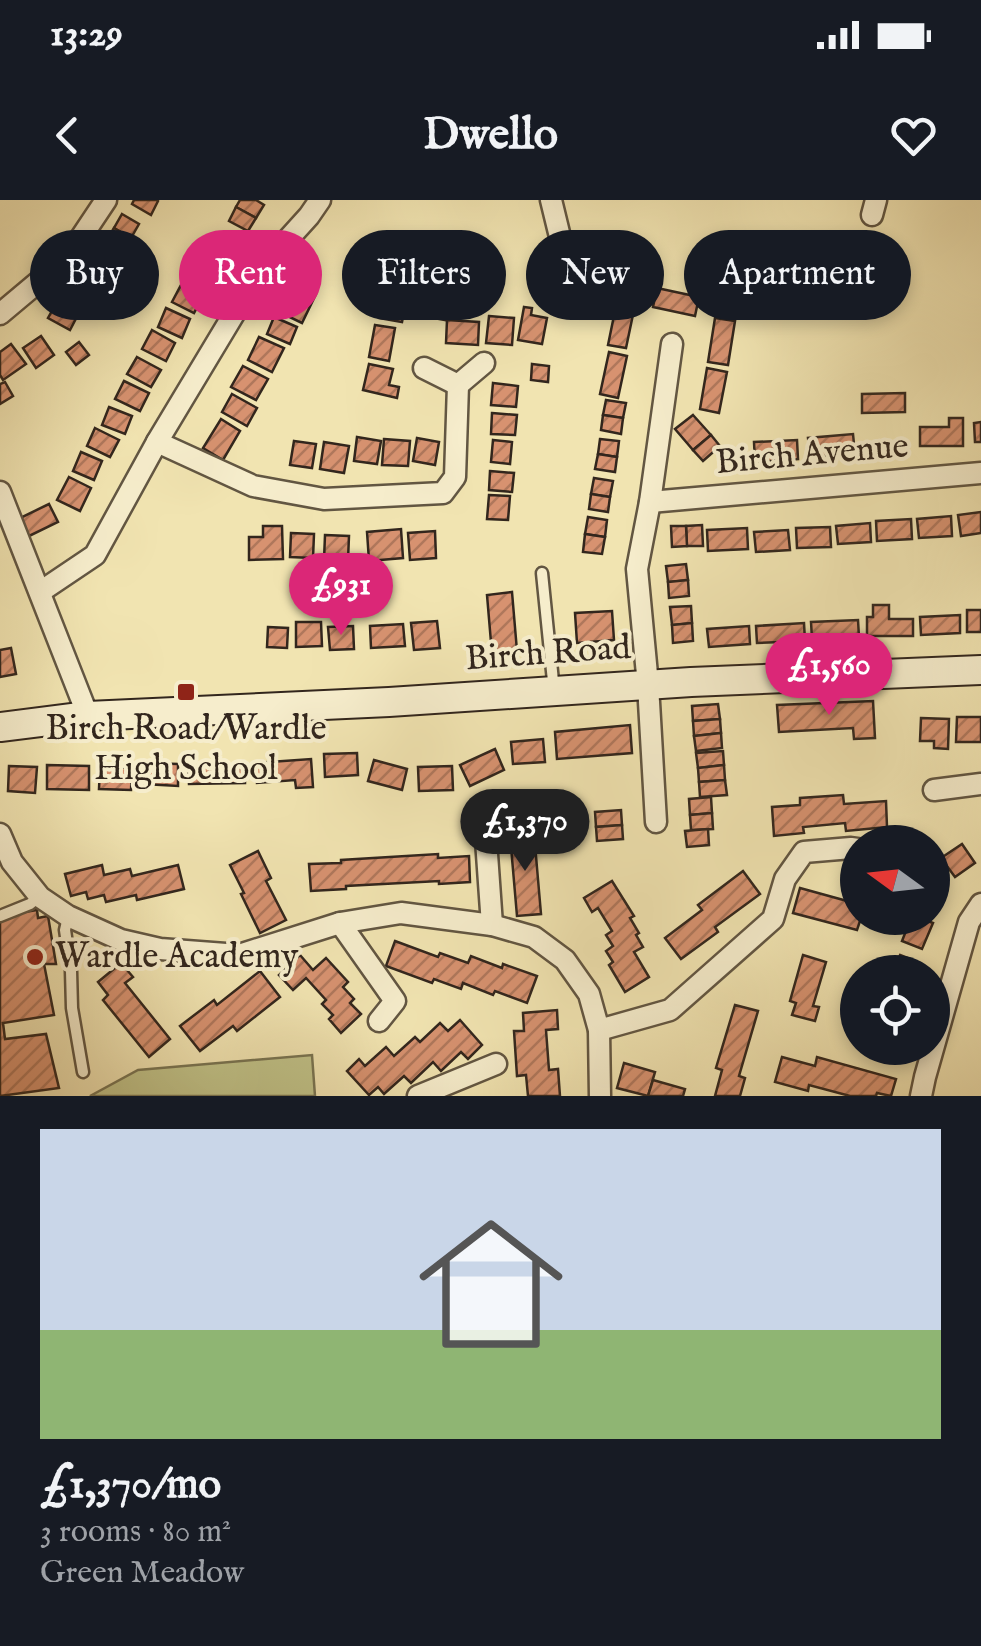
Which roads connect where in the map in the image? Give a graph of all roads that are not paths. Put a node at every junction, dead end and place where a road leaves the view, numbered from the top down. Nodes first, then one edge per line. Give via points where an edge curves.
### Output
1 (106, 200) edge
2 (320, 200) edge
3 (551, 200) edge
4 (558, 230) edge
5 (0, 314) edge
6 (672, 344) dead end
7 (484, 363) dead end
8 (424, 368) dead end
9 (458, 385) junction
10 (157, 442) junction
11 (981, 473) edge
12 (0, 492) edge
13 (650, 502) junction
14 (5, 518) edge
15 (542, 572) dead end
16 (40, 592) junction
17 (981, 670) edge
18 (648, 685) junction
19 (554, 691) junction
20 (88, 716) junction
21 (0, 728) edge
22 (981, 784) edge
23 (934, 790) dead end
24 (656, 822) dead end
25 (0, 834) edge
26 (486, 840) dead end
27 (840, 849) edge
28 (40, 896) junction
29 (981, 904) edge
30 (0, 916) edge
31 (68, 916) junction
32 (340, 923) junction
33 (492, 924) junction
34 (378, 1021) dead end
35 (599, 1030) junction
36 (496, 1064) dead end
37 (83, 1072) dead end
38 (418, 1096) edge
39 (600, 1096) edge
40 (921, 1096) edge

1 - 5 street via 68,257
2 - 10 street via 261,268
3 - 4 street
6 - 13 street
7 - 9 street
8 - 9 street
9 - 10 street via 455,477 444,493 324,498 253,486
10 - 16 street via 95,555
11 - 13 street, Birch Avenue
12 - 14 street
13 - 18 street via 637,569
14 - 16 street
15 - 19 lane
16 - 20 street
17 - 18 street, Birch Road
18 - 19 street, Birch Road
18 - 24 street
19 - 20 street, Birch Road
20 - 21 street, Birch Road
22 - 23 street
25 - 28 street via 12,862
26 - 33 street
27 - 35 street via 804,852 785,879 772,918 670,1010
28 - 30 lane
28 - 31 street
29 - 40 street via 969,922
31 - 32 street via 160,950 239,955
31 - 37 lane
32 - 33 street via 401,913
32 - 34 street via 395,1002
33 - 35 street via 534,937 565,960 589,994
35 - 39 street
36 - 38 street

